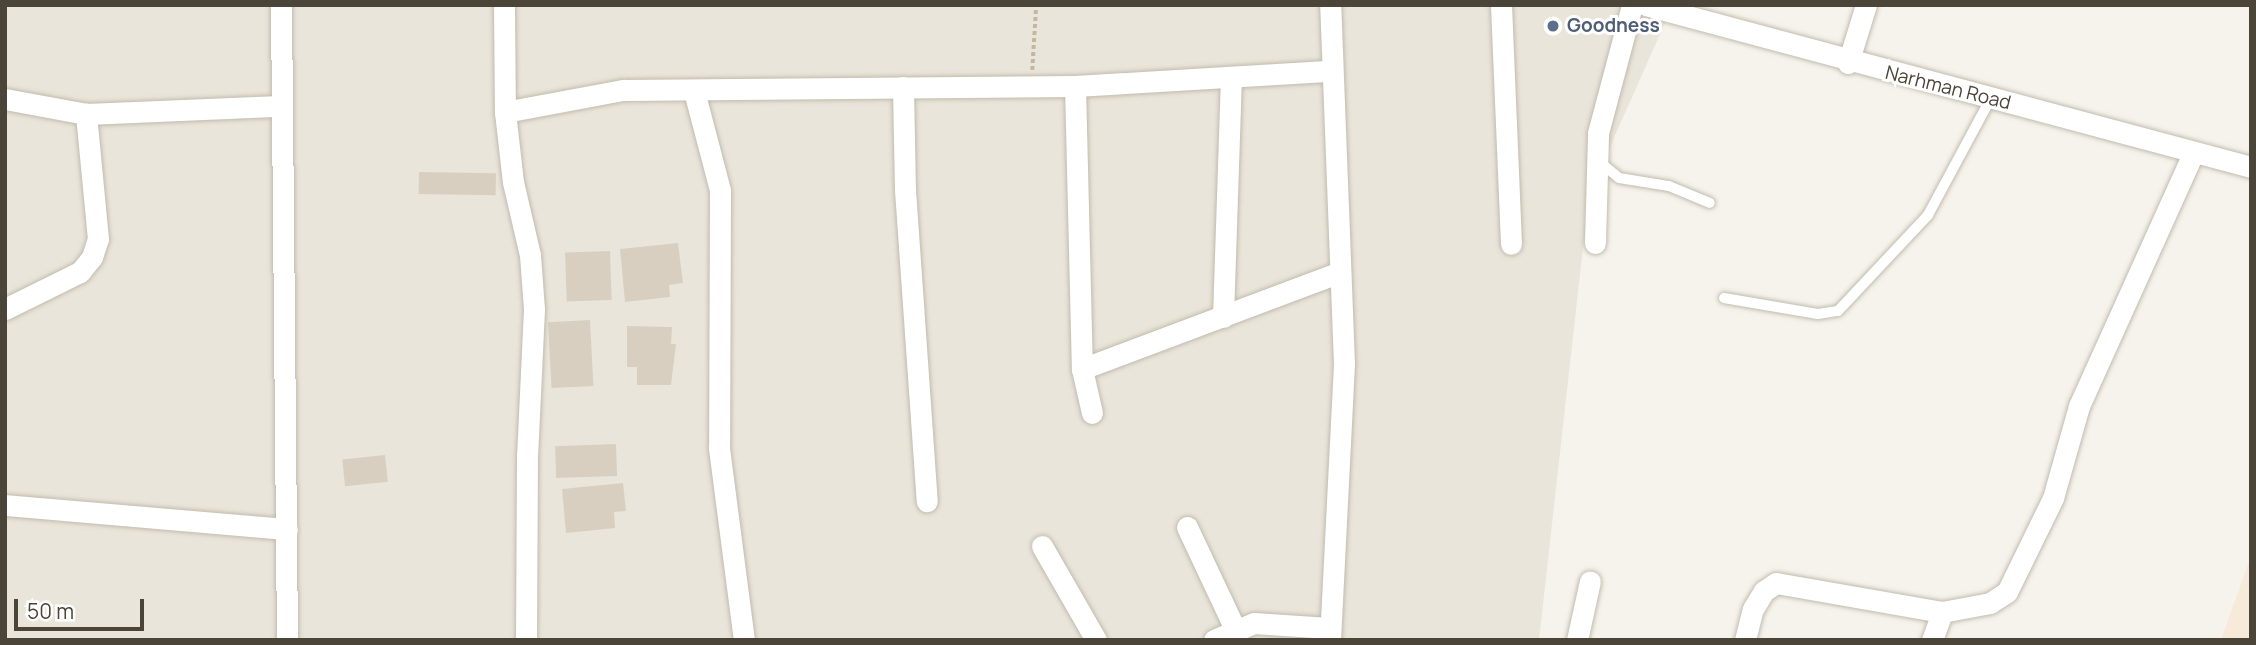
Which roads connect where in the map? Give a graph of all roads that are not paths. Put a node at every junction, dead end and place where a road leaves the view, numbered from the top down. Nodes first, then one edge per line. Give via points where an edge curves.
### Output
1 (281, 5) edge
2 (504, 5) edge
3 (1330, 5) edge
4 (1501, 5) edge
5 (1632, 5) edge
6 (1646, 5) edge
7 (1866, 5) edge
8 (1686, 11) edge
9 (1848, 63) junction
10 (1331, 71) junction
11 (1231, 79) junction
12 (1075, 86) junction
13 (904, 87) junction
14 (694, 92) junction
15 (1991, 98) junction
16 (5, 99) edge
17 (280, 106) junction
18 (505, 112) junction
19 (86, 114) junction
20 (2193, 153) junction
21 (1595, 159) junction
22 (2251, 167) edge
23 (1710, 203) dead end
24 (1595, 243) dead end
25 (1511, 244) dead end
26 (1338, 273) junction
27 (1724, 298) dead end
28 (5, 309) edge
29 (1223, 317) junction
30 (1082, 369) junction
31 (1092, 413) dead end
32 (927, 501) dead end
33 (5, 505) edge
34 (1187, 527) dead end
35 (287, 529) junction
36 (1042, 546) dead end
37 (1590, 581) dead end
38 (1942, 612) junction
39 (1235, 629) junction
40 (1329, 634) edge
41 (526, 638) edge
42 (287, 640) edge
43 (744, 640) edge
44 (1096, 640) edge
45 (1214, 640) edge
46 (1577, 640) edge
47 (1745, 640) edge
48 (1932, 640) edge

1 - 17 street
2 - 18 street
3 - 10 street
4 - 25 street
5 - 21 street
6 - 8 street, Narhman Road
7 - 9 street
8 - 9 street, Narhman Road
9 - 15 street, Narhman Road
10 - 11 street
10 - 26 street
11 - 12 street
11 - 29 street
12 - 13 street
12 - 30 street
13 - 14 street
13 - 32 street via 905,190
14 - 18 street via 623,90
14 - 43 street via 720,190 719,448
15 - 20 street, Narhman Road
15 - 27 lane via 1928,215 1838,311 1818,314
16 - 19 street
17 - 19 street
17 - 35 street
18 - 41 street via 513,182 530,256 534,309
19 - 28 street via 98,239 92,257 80,272
20 - 22 street, Narhman Road
20 - 38 street via 2079,406 2053,498 2007,592 1990,603
21 - 23 lane via 1619,178 1669,186
21 - 24 street
26 - 29 street
26 - 40 street via 1344,375
29 - 30 street
30 - 31 street
33 - 35 street
34 - 39 street
35 - 42 street
36 - 44 street
37 - 46 street
38 - 47 street via 1776,583 1764,591 1753,609
38 - 48 street
39 - 40 street via 1273,622
39 - 45 street

